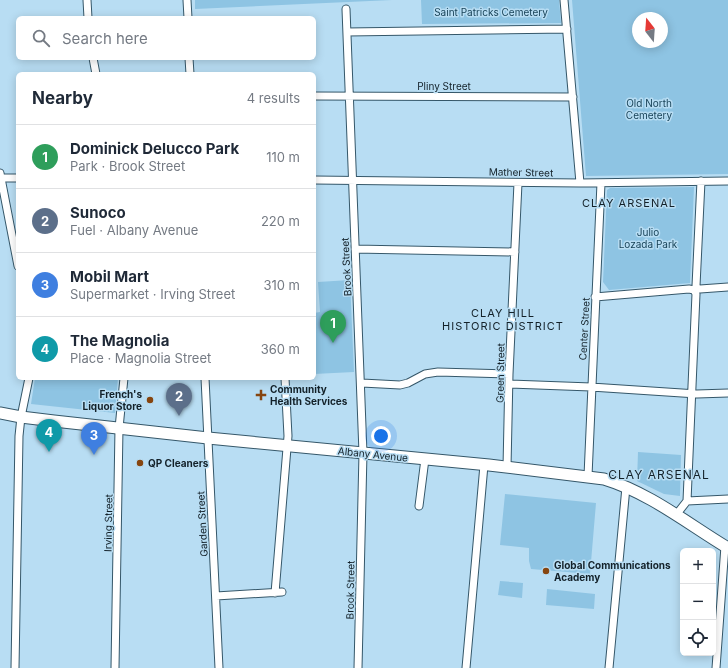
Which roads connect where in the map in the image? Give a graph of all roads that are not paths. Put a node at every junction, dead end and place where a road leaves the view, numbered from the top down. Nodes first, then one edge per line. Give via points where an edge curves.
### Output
1 (87, 0) edge
2 (187, 0) edge
3 (564, 0) edge
4 (346, 9) dead end
5 (88, 16) edge
6 (188, 16) edge
7 (566, 29) junction
8 (347, 32) junction
9 (93, 60) edge
10 (190, 60) edge
11 (96, 72) edge
12 (190, 72) edge
13 (316, 96) edge
14 (349, 96) junction
15 (573, 97) junction
16 (0, 173) edge
17 (0, 178) edge
18 (16, 178) edge
19 (316, 180) edge
20 (352, 180) junction
21 (701, 181) junction
22 (728, 181) edge
23 (518, 183) junction
24 (580, 183) junction
25 (601, 183) junction
26 (355, 249) junction
27 (515, 252) junction
28 (16, 256) edge
29 (728, 287) edge
30 (695, 289) junction
31 (595, 297) junction
32 (509, 374) junction
33 (29, 380) edge
34 (124, 380) edge
35 (205, 380) edge
36 (285, 380) edge
37 (362, 383) junction
38 (510, 384) junction
39 (591, 387) junction
40 (728, 393) edge
41 (692, 394) junction
42 (0, 413) edge
43 (21, 417) junction
44 (119, 428) junction
45 (208, 438) junction
46 (287, 445) junction
47 (364, 453) junction
48 (425, 459) junction
49 (484, 465) junction
50 (507, 467) junction
51 (588, 476) junction
52 (626, 487) junction
53 (728, 499) edge
54 (687, 501) junction
55 (419, 506) dead end
56 (676, 515) junction
57 (726, 547) edge
58 (216, 596) junction
59 (15, 668) edge
60 (115, 668) edge
61 (219, 668) edge
62 (358, 668) edge
63 (466, 668) edge
64 (609, 668) edge
65 (716, 668) edge

1 - 5 street
2 - 6 street
3 - 7 street
4 - 8 street, Brook Street
7 - 8 street
7 - 15 street
8 - 14 street, Brook Street
9 - 11 street
10 - 12 street
13 - 14 street, Pliny Street
14 - 15 street, Pliny Street
14 - 20 street, Brook Street
15 - 24 street
16 - 17 street
17 - 18 street
17 - 28 street
19 - 20 street, Mather Street
20 - 23 street, Mather Street
20 - 26 street, Brook Street
21 - 22 street, Mather Street
21 - 25 street, Mather Street
21 - 30 street
23 - 24 street, Mather Street
23 - 27 street, Green Street
24 - 25 street, Mather Street
25 - 31 street, Center Street
26 - 27 street
26 - 37 street, Brook Street
27 - 32 street, Green Street
29 - 30 street
30 - 31 street
30 - 41 street
31 - 39 street, Center Street
32 - 37 street via 438,372 400,385
32 - 38 street, Green Street
33 - 43 street
34 - 44 street, Irving Street
35 - 45 street, Garden Street
36 - 46 street
37 - 47 street, Brook Street
38 - 39 street
38 - 50 street, Green Street
39 - 41 street
39 - 51 street, Center Street
40 - 41 street
41 - 54 street
42 - 43 highway, Albany Avenue
43 - 44 highway, Albany Avenue
43 - 59 street
44 - 45 highway, Albany Avenue
44 - 60 street, Irving Street
45 - 46 highway, Albany Avenue
45 - 58 street, Garden Street
46 - 47 highway, Albany Avenue
46 - 58 street via 279,593
47 - 48 highway, Albany Avenue
47 - 62 street, Brook Street
48 - 49 highway, Albany Avenue
48 - 55 street
49 - 50 highway, Albany Avenue
49 - 63 street
50 - 51 highway, Albany Avenue
51 - 52 highway, Albany Avenue
52 - 56 highway, Albany Avenue
52 - 64 street
53 - 54 street
54 - 56 street
56 - 57 highway, Albany Avenue
57 - 65 street
58 - 61 street, Garden Street

